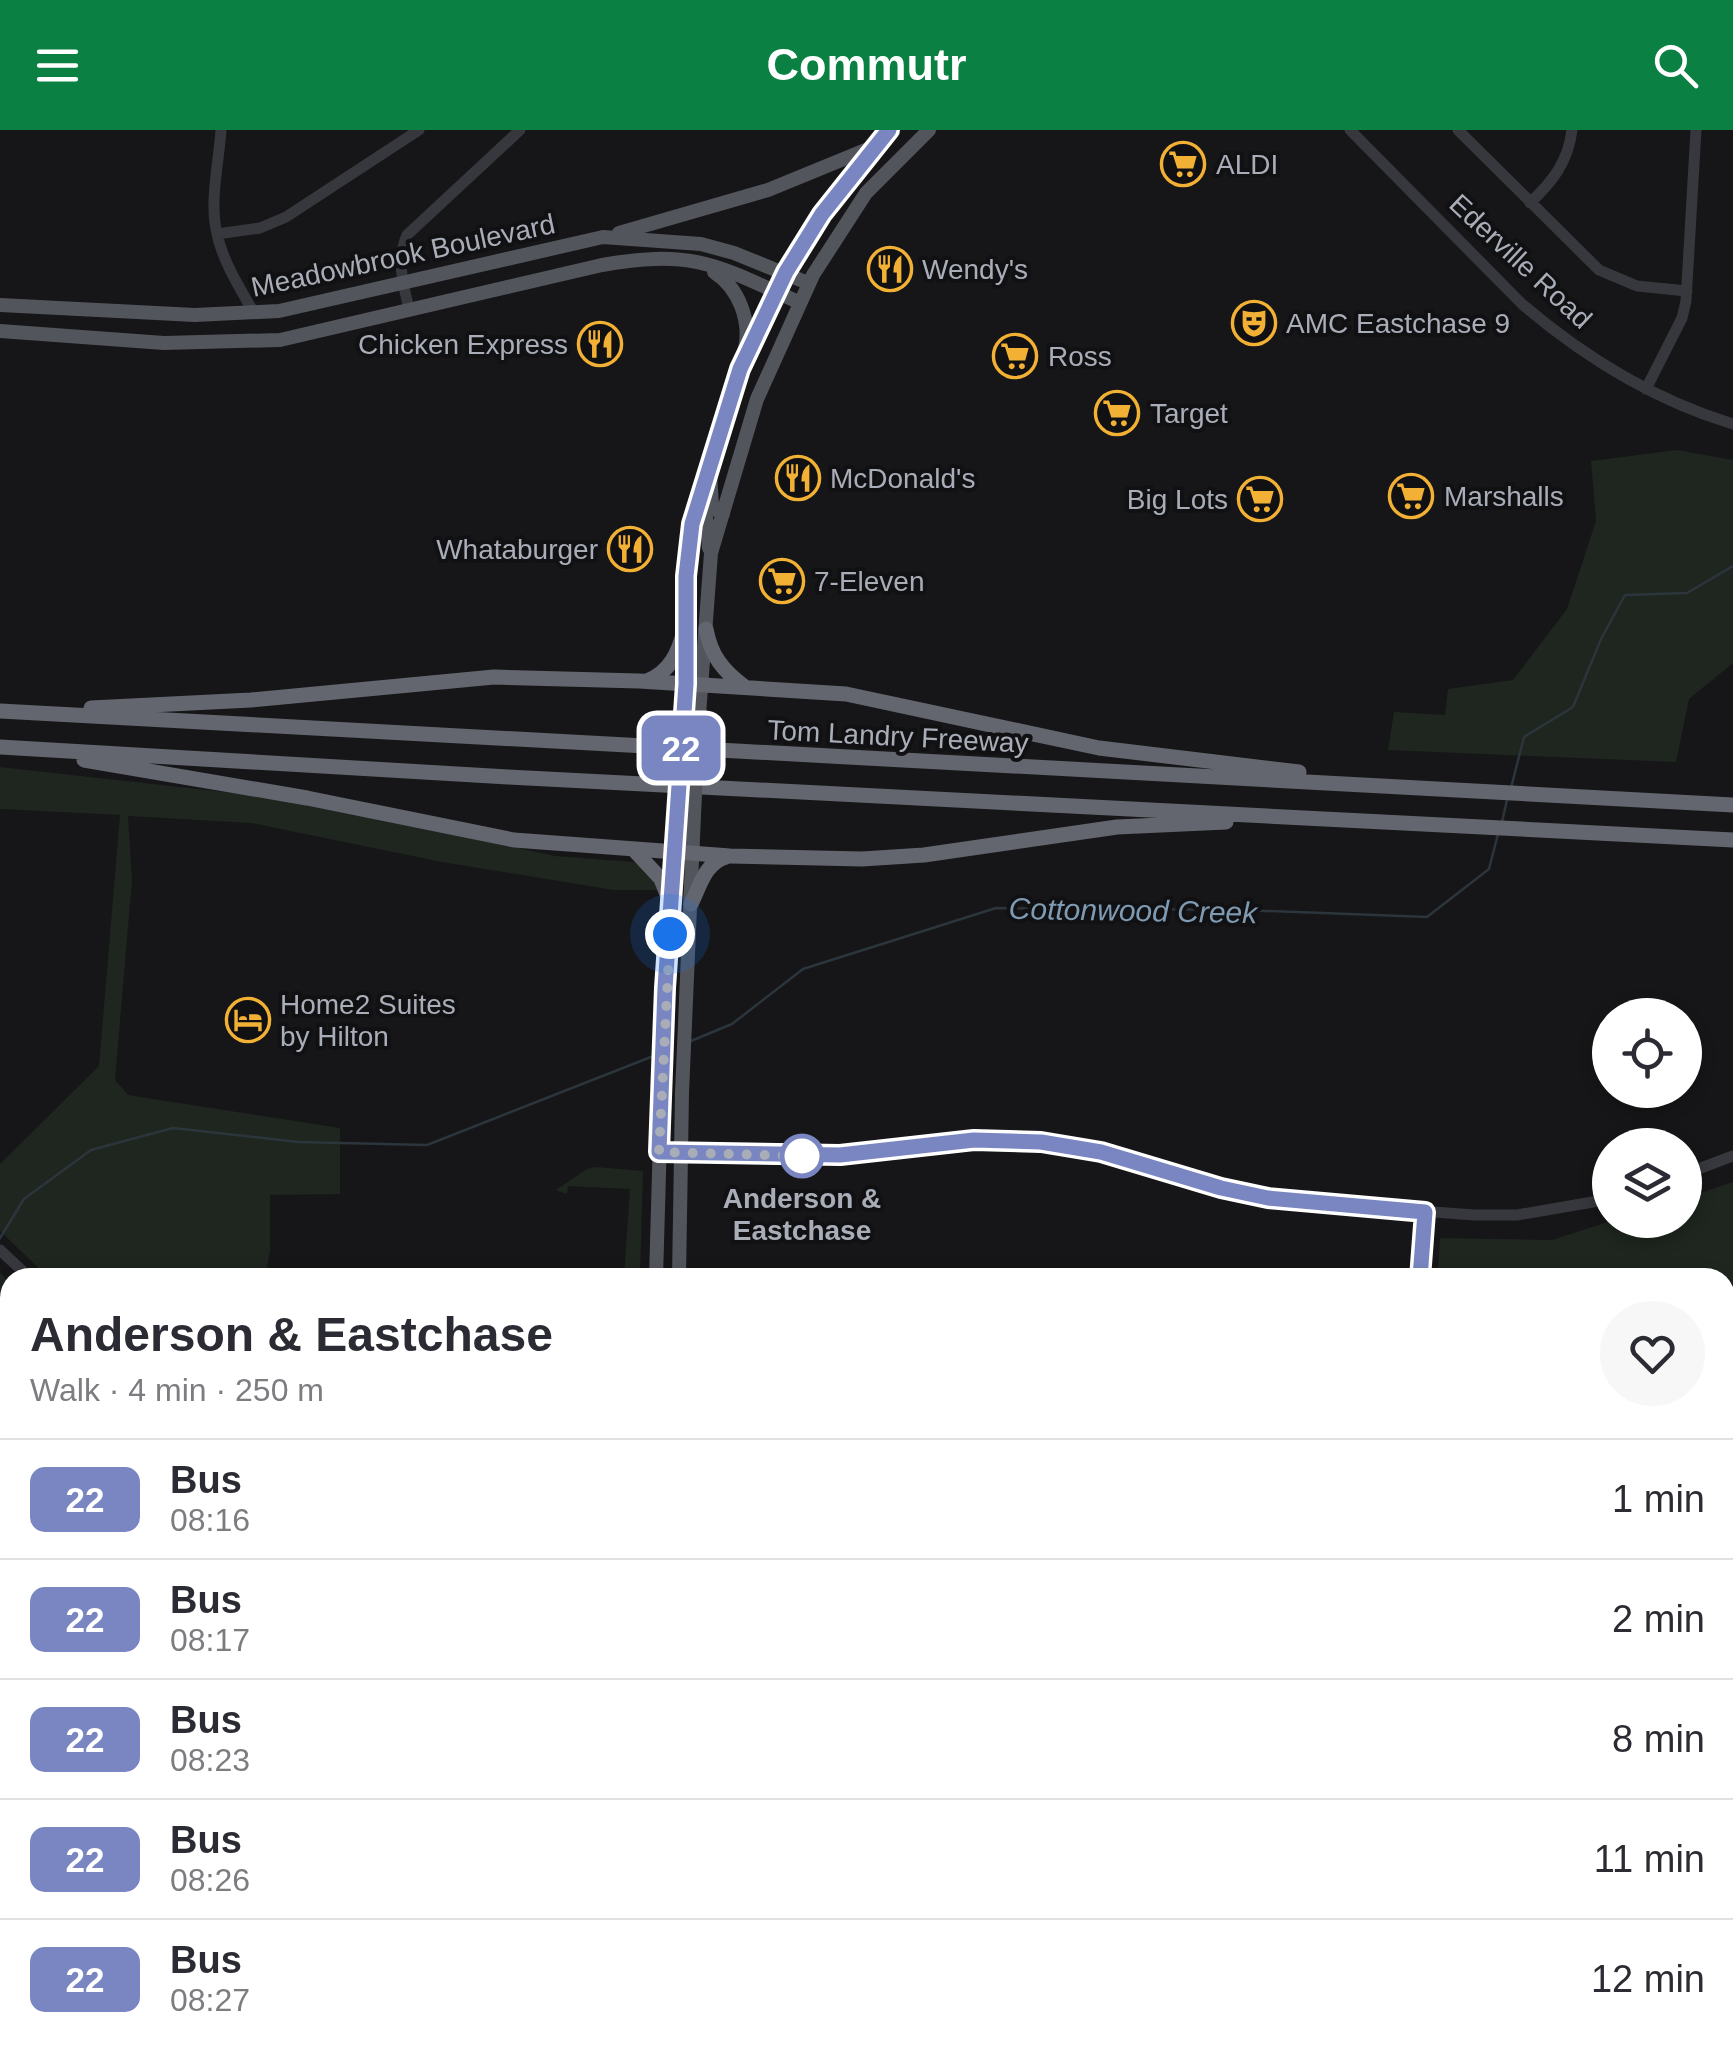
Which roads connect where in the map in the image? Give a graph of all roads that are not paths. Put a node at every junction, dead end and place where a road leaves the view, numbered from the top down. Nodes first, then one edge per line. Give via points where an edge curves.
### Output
1 (221, 130) edge
2 (419, 130) edge
3 (520, 130) edge
4 (890, 130) edge
5 (929, 130) edge
6 (1350, 130) edge
7 (1458, 130) edge
8 (1572, 130) edge
9 (1696, 130) edge
10 (874, 147) junction
11 (1530, 203) junction
12 (217, 234) junction
13 (603, 238) junction
14 (692, 259) junction
15 (786, 272) junction
16 (403, 281) junction
17 (808, 283) junction
18 (1688, 291) junction
19 (776, 292) junction
20 (798, 302) junction
21 (0, 305) edge
22 (409, 309) junction
23 (254, 313) junction
24 (0, 331) edge
25 (257, 341) junction
26 (740, 369) junction
27 (1646, 389) junction
28 (1733, 424) edge
29 (708, 465) junction
30 (696, 509) junction
31 (723, 514) junction
32 (710, 553) junction
33 (706, 629) junction
34 (684, 630) junction
35 (644, 682) junction
36 (694, 684) junction
37 (746, 687) junction
38 (6, 712) edge
39 (3, 747) edge
40 (1456, 790) junction
41 (1733, 805) edge
42 (1309, 818) junction
43 (1733, 840) edge
44 (632, 849) junction
45 (674, 852) junction
46 (692, 853) junction
47 (730, 856) junction
48 (692, 904) junction
49 (672, 907) junction
50 (659, 1152) junction
51 (680, 1152) junction
52 (1733, 1156) edge
53 (1702, 1168) edge
54 (1592, 1203) edge
55 (1425, 1212) junction
56 (0, 1250) edge
57 (19, 1268) edge
58 (656, 1268) edge
59 (680, 1268) edge
60 (1421, 1268) edge

1 - 12 street
2 - 12 street via 286,218
3 - 16 street via 407,235 400,252
4 - 10 main road
5 - 17 main road via 866,193
6 - 27 street, Ederville Road via 1522,304
7 - 11 street
8 - 11 street via 1560,170
9 - 18 street
10 - 13 main road via 768,190
10 - 15 main road
11 - 18 street via 1610,277
12 - 23 street
13 - 15 main road, Meadowbrook Boulevard via 701,244
13 - 16 main road, Meadowbrook Boulevard
14 - 19 main road, Meadowbrook Boulevard
14 - 22 main road, Meadowbrook Boulevard via 602,264
14 - 26 main road via 726,280 742,307 747,338
15 - 17 main road, Meadowbrook Boulevard
15 - 19 main road
16 - 22 street
16 - 23 main road, Meadowbrook Boulevard
17 - 20 main road
18 - 27 street via 1682,318
19 - 20 main road, Meadowbrook Boulevard
19 - 26 main road
20 - 31 main road via 746,428
21 - 23 main road, Meadowbrook Boulevard
22 - 25 main road, Meadowbrook Boulevard
23 - 25 main road
24 - 25 main road, Meadowbrook Boulevard via 164,343
26 - 29 main road
27 - 28 street, Ederville Road
29 - 30 main road
29 - 31 main road via 712,507
30 - 32 main road via 706,518
30 - 34 main road
31 - 32 main road
32 - 33 main road
33 - 36 main road
33 - 37 highway via 718,663
34 - 35 highway via 667,668
34 - 36 main road
35 - 36 highway
35 - 38 highway via 494,676 251,700
36 - 37 highway
36 - 45 main road, bridge via 682,714
36 - 46 main road, bridge via 699,716
37 - 40 highway via 846,694 1099,748 1432,782
38 - 40 highway, Tom Landry Freeway
39 - 42 highway
39 - 44 highway via 514,840
40 - 41 highway, Tom Landry Freeway
42 - 43 highway
42 - 47 highway via 1116,827 924,855
44 - 45 highway
44 - 49 highway via 661,879
45 - 46 highway
45 - 49 main road
46 - 47 highway
46 - 48 main road
47 - 48 highway via 716,860
48 - 51 main road
49 - 50 main road
50 - 51 street
50 - 58 main road
51 - 55 street via 840,1155 974,1140 1041,1142 1268,1198
51 - 59 main road
52 - 53 street
54 - 55 street via 1517,1215
55 - 60 street
56 - 57 street

